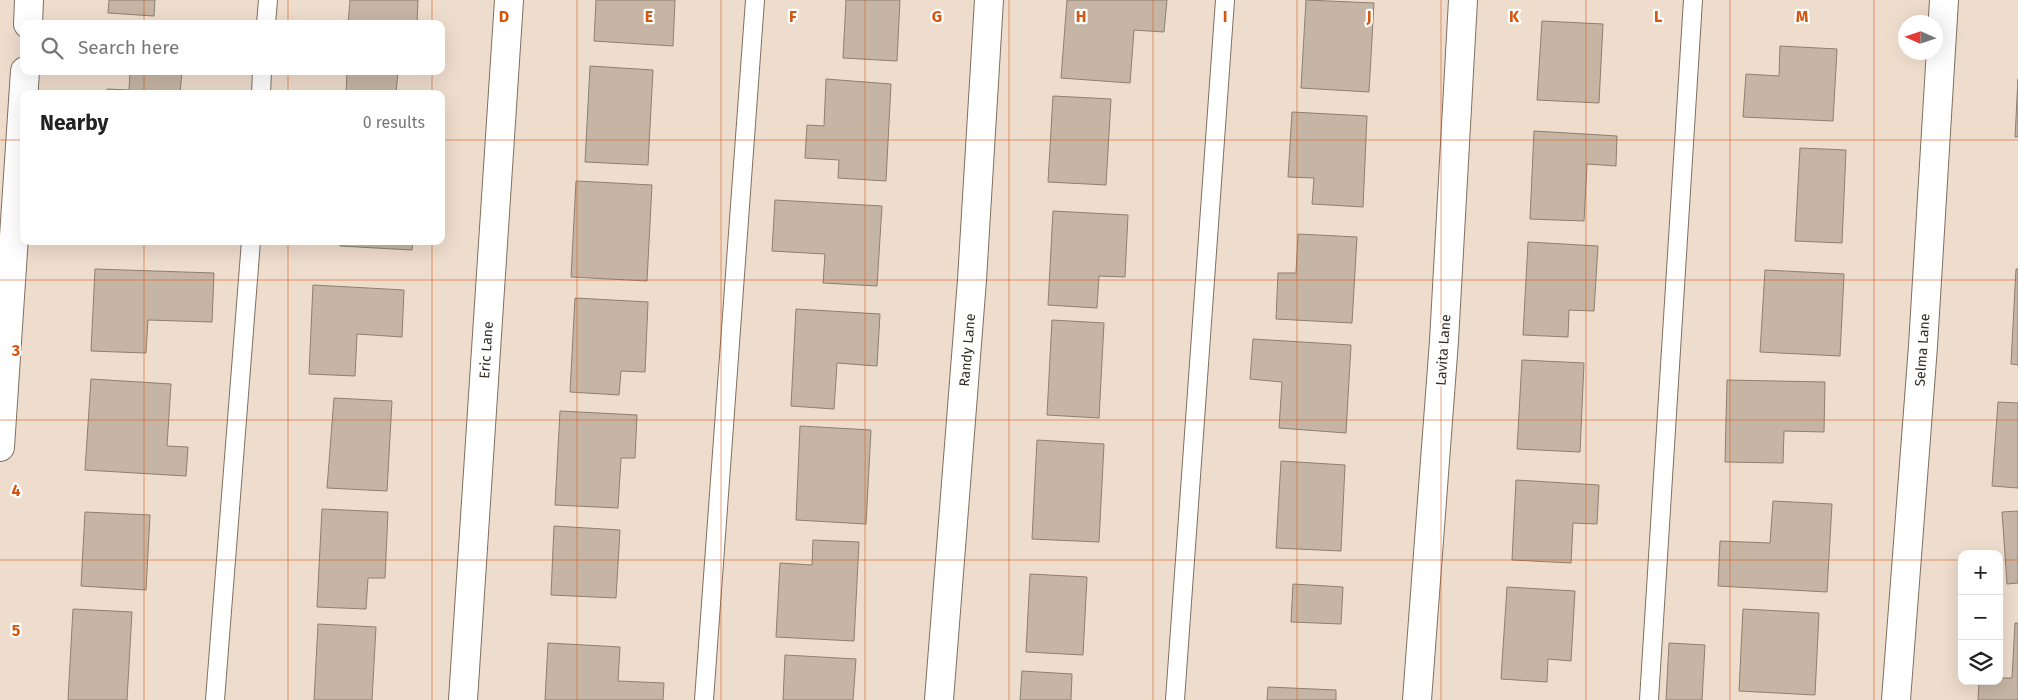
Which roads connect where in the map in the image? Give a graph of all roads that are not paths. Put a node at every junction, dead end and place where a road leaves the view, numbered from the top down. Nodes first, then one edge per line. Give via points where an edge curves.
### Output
1 (30, 0) edge
2 (268, 0) edge
3 (509, 0) edge
4 (755, 0) edge
5 (989, 0) edge
6 (1225, 0) edge
7 (1463, 0) edge
8 (1693, 0) edge
9 (1944, 0) edge
10 (28, 20) edge
11 (266, 20) edge
12 (25, 75) edge
13 (262, 75) edge
14 (24, 90) edge
15 (261, 90) edge
16 (20, 146) edge
17 (250, 245) edge
18 (0, 447) edge
19 (215, 700) edge
20 (463, 700) edge
21 (704, 700) edge
22 (939, 700) edge
23 (1175, 700) edge
24 (1417, 700) edge
25 (1649, 700) edge
26 (1896, 700) edge

1 - 10 street
2 - 11 lane
3 - 20 street, Eric Lane
4 - 21 lane
5 - 22 street, Randy Lane via 972,280
6 - 23 lane
7 - 24 street, Lavita Lane via 1444,341
8 - 25 lane
9 - 26 street, Selma Lane via 1923,346
12 - 14 street
13 - 15 lane
16 - 18 street
17 - 19 lane

